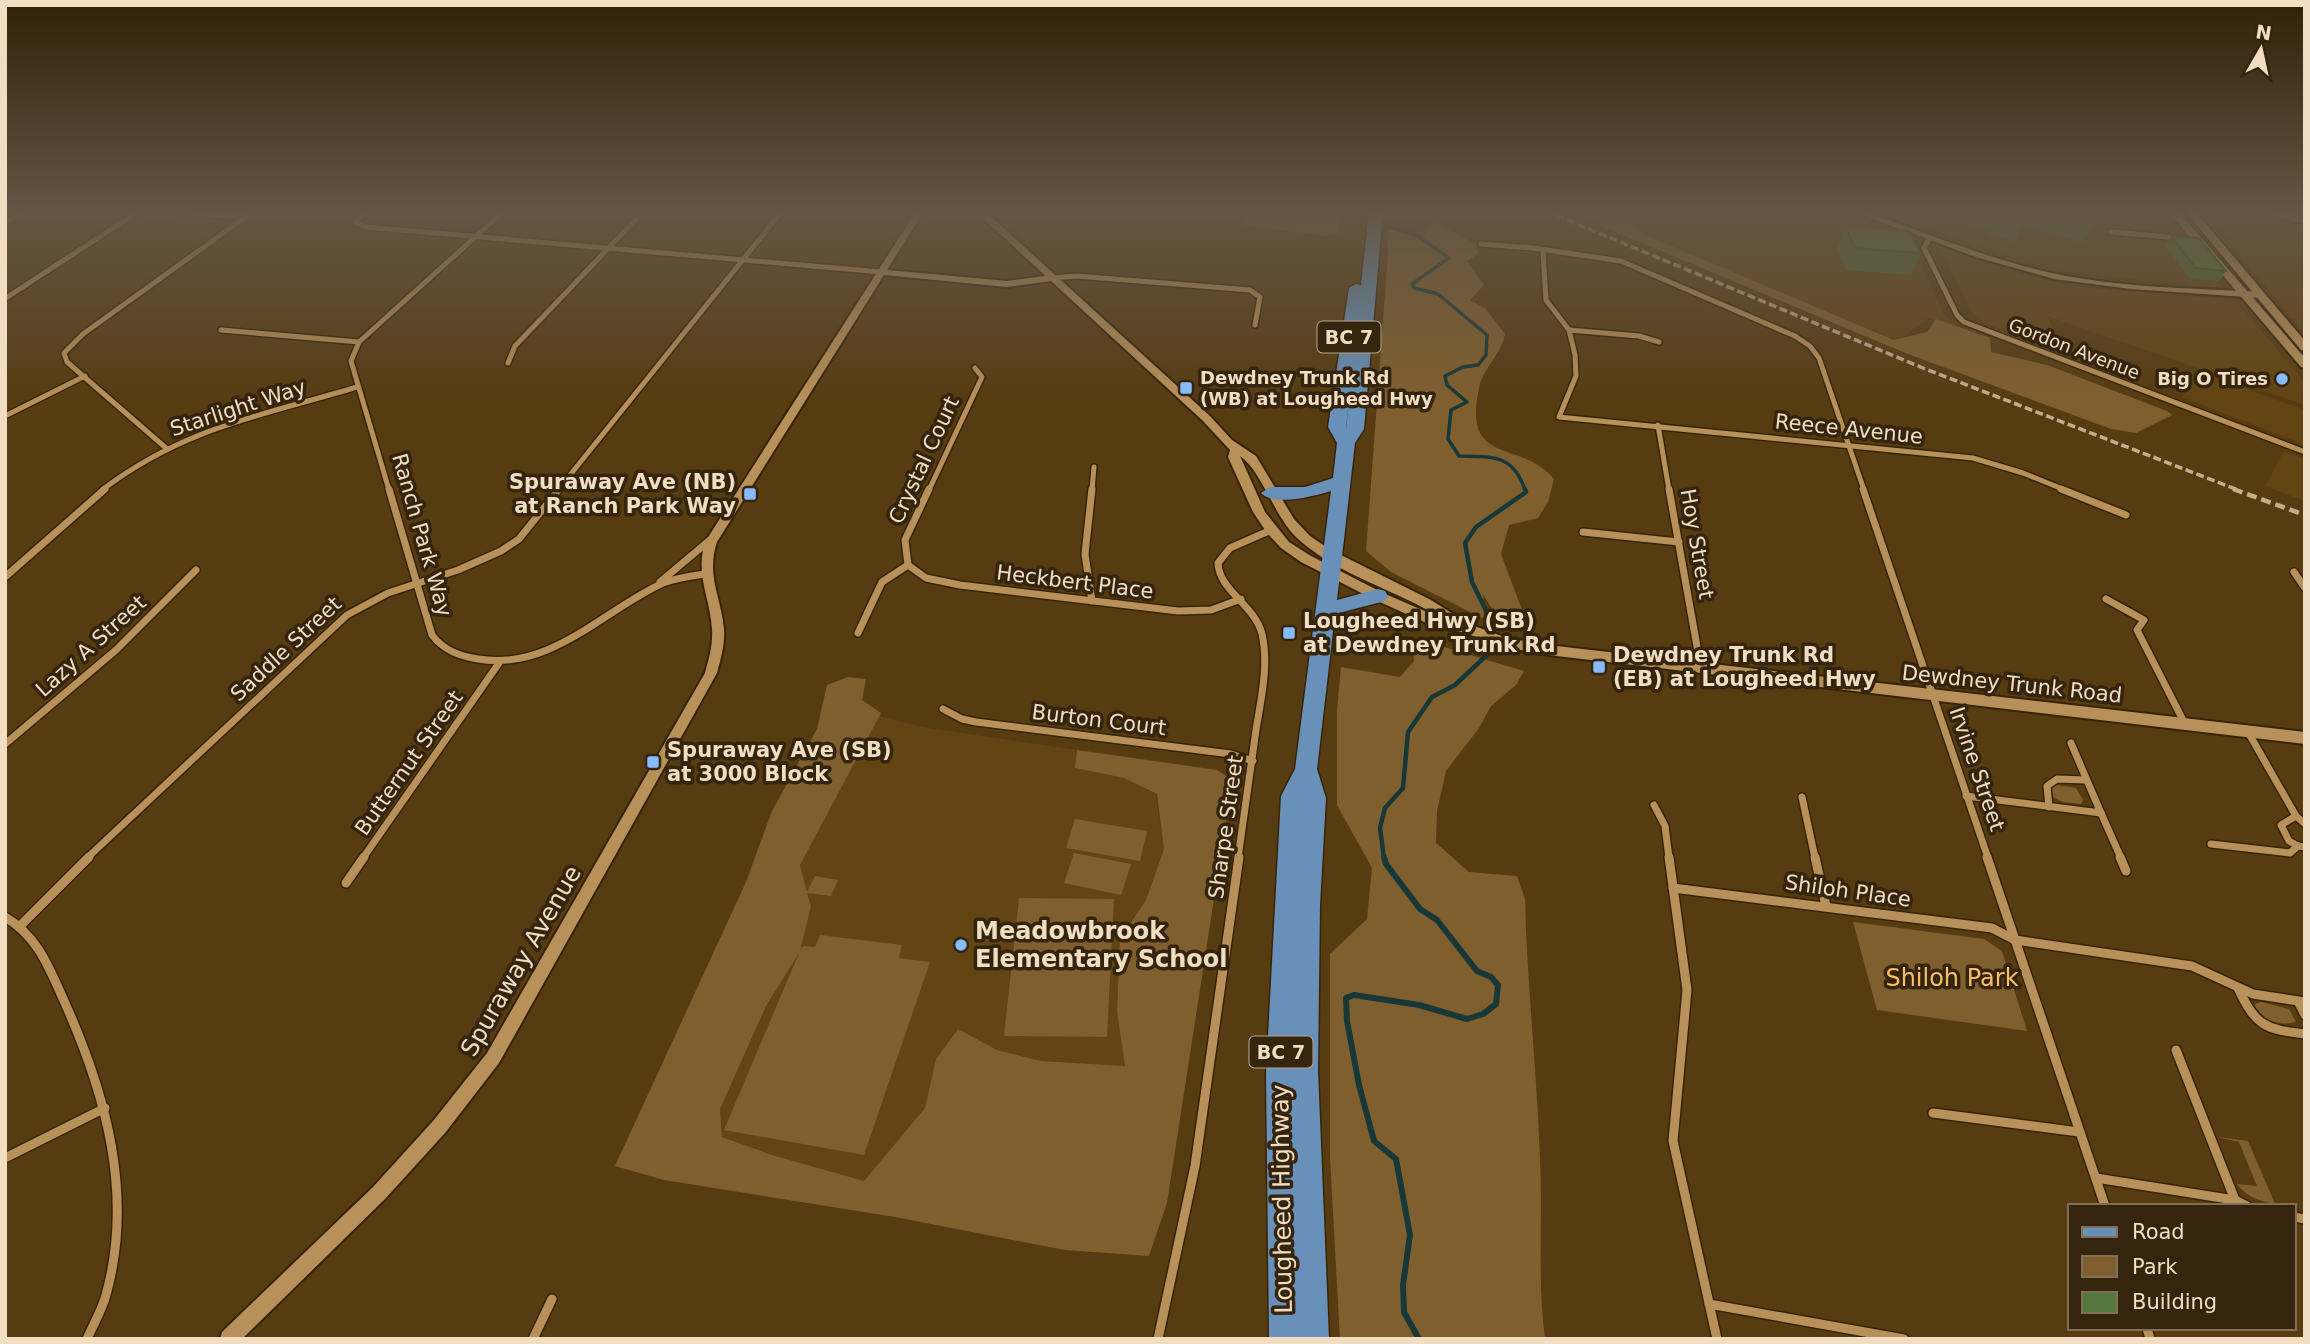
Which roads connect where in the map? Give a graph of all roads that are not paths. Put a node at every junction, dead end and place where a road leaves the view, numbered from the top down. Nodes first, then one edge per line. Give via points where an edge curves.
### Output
1 (43, 274) edge
2 (169, 274) edge
3 (434, 274) edge
4 (584, 274) edge
5 (732, 274) edge
6 (880, 274) edge
7 (899, 274) edge
8 (1047, 274) edge
9 (1366, 274) edge
10 (1544, 274) edge
11 (1651, 274) edge
12 (1937, 274) edge
13 (2045, 274) edge
14 (2227, 274) edge
15 (2243, 274) edge
16 (1052, 278) junction
17 (2244, 294) junction
18 (2261, 295) junction
19 (6, 298) edge
20 (1255, 325) dead end
21 (221, 330) dead end
22 (1569, 330) junction
23 (359, 342) junction
24 (1659, 342) dead end
25 (2305, 348) edge
26 (508, 363) dead end
27 (2305, 365) edge
28 (975, 368) dead end
29 (85, 376) junction
30 (357, 387) junction
31 (5, 416) edge
32 (1658, 425) junction
33 (1847, 445) junction
34 (166, 448) junction
35 (1236, 449) junction
36 (2305, 452) edge
37 (1094, 467) dead end
38 (1342, 481) junction
39 (1270, 493) junction
40 (2126, 516) dead end
41 (1271, 530) junction
42 (1584, 532) dead end
43 (714, 537) junction
44 (1679, 542) junction
45 (1332, 564) junction
46 (908, 565) junction
47 (196, 570) dead end
48 (2294, 572) dead end
49 (705, 575) junction
50 (5, 577) edge
51 (415, 583) junction
52 (2305, 588) edge
53 (643, 595) junction
54 (1378, 596) junction
55 (1241, 598) junction
56 (2106, 599) dead end
57 (1091, 601) junction
58 (1326, 610) junction
59 (1468, 629) junction
60 (858, 633) dead end
61 (499, 663) junction
62 (1701, 670) junction
63 (1932, 696) junction
64 (943, 709) dead end
65 (2185, 724) junction
66 (2248, 732) junction
67 (2305, 738) edge
68 (2071, 743) dead end
69 (5, 744) edge
70 (1253, 761) junction
71 (1306, 769) junction
72 (2087, 780) junction
73 (1966, 796) junction
74 (1802, 797) dead end
75 (1654, 805) dead end
76 (2049, 807) junction
77 (2101, 813) junction
78 (2296, 816) junction
79 (2305, 824) edge
80 (2211, 844) dead end
81 (2301, 847) edge
82 (2126, 871) dead end
83 (346, 883) dead end
84 (1673, 888) junction
85 (1826, 906) junction
86 (5, 918) edge
87 (20, 926) junction
88 (2015, 940) junction
89 (2238, 987) junction
90 (2301, 1002) edge
91 (2305, 1014) edge
92 (2305, 1034) edge
93 (2176, 1050) dead end
94 (104, 1108) junction
95 (1934, 1113) dead end
96 (2079, 1132) junction
97 (5, 1158) edge
98 (2096, 1178) junction
99 (2235, 1200) junction
100 (2104, 1204) edge
101 (2243, 1204) edge
102 (552, 1299) dead end
103 (1709, 1304) junction
104 (87, 1339) edge
105 (229, 1339) edge
106 (533, 1339) edge
107 (1158, 1339) edge
108 (1285, 1339) edge
109 (1313, 1339) edge
110 (1717, 1339) edge
111 (1904, 1339) edge

1 - 19 street
2 - 29 street via 68,347 64,356
3 - 23 street
4 - 26 street via 515,346
5 - 51 street, Saddle Street via 519,539
6 - 43 street, Ranch Park Way
7 - 16 street via 1007,284
8 - 16 main road, Dewdney Trunk Road
9 - 38 main road, Lougheed Highway / BC 7 via 1355,429 1346,443
10 - 22 street via 1546,300
11 - 33 street, Irvine Street via 1810,346 1819,358
12 - 36 street, Gordon Avenue via 1964,322
13 - 17 street
14 - 17 main road
15 - 18 main road
16 - 20 street via 1077,275 1250,290 1260,297
16 - 35 main road, Dewdney Trunk Road
17 - 18 street
17 - 27 main road
18 - 25 main road
21 - 23 street
22 - 24 street
22 - 32 street, Reece Avenue via 1576,376 1559,417
23 - 30 street, Ranch Park Way via 351,361
28 - 46 street, Crystal Court via 982,377 905,540
29 - 31 street
29 - 34 street
30 - 34 street, Starlight Way via 241,419
30 - 51 street, Ranch Park Way
32 - 33 street, Reece Avenue
32 - 44 street, Hoy Street
33 - 40 street, Reece Avenue via 1983,460
33 - 63 street, Irvine Street
34 - 50 street, Starlight Way via 113,483
35 - 39 main road, Dewdney Trunk Road via 1247,453
35 - 41 main road, Dewdney Trunk Road via 1234,457 1251,497
37 - 57 street via 1085,554
38 - 39 main road via 1306,493
38 - 45 main road, Lougheed Highway / BC 7
39 - 45 main road, Dewdney Trunk Road via 1297,531
41 - 45 main road, Dewdney Trunk Road via 1292,549
41 - 55 street, Sharpe Street via 1239,541 1220,556 1223,581
42 - 44 street
43 - 49 street, Spuraway Avenue
43 - 53 street, Ranch Park Way
44 - 62 street, Hoy Street
45 - 54 main road, Dewdney Trunk Road
45 - 58 main road, Lougheed Highway / BC 7
45 - 59 main road, Dewdney Trunk Road via 1446,613
46 - 57 street, Heckbert Place via 926,578 945,583
46 - 60 street via 882,582
47 - 69 street, Lazy A Street via 108,657
48 - 52 street
49 - 53 street, Ranch Park Way via 669,581
49 - 105 street, Spuraway Avenue via 719,639 711,673 510,1032 459,1103 400,1171
51 - 61 street, Ranch Park Way via 439,644 459,655
51 - 87 street, Saddle Street via 371,599 347,615
53 - 61 street, Ranch Park Way via 557,645
54 - 58 main road
54 - 59 main road, Dewdney Trunk Road via 1438,623
55 - 57 street, Heckbert Place via 1197,612
55 - 70 street, Sharpe Street via 1257,620 1264,652
56 - 65 street via 2144,620 2137,630
58 - 71 main road, Lougheed Highway / BC 7
59 - 62 main road, Dewdney Trunk Road via 1517,645
61 - 83 street, Butternut Street
62 - 63 main road, Dewdney Trunk Road
63 - 65 main road, Dewdney Trunk Road
63 - 73 street, Irvine Street
64 - 70 street, Burton Court via 975,722 1231,754
65 - 66 main road, Dewdney Trunk Road
66 - 67 main road, Dewdney Trunk Road
66 - 78 street
68 - 72 street
70 - 107 street, Sharpe Street via 1195,1166
71 - 108 main road, Lougheed Highway / BC 7 via 1292,796 1283,966 1280,1073
71 - 109 main road, Lougheed Highway / BC 7 via 1315,798 1307,905 1304,1071
72 - 76 street via 2057,779 2047,786
72 - 77 street
73 - 76 street
73 - 88 street, Irvine Street
74 - 85 street
75 - 84 street via 1665,826
76 - 77 street
77 - 82 street
78 - 79 street
78 - 81 street via 2281,825 2289,841
80 - 81 street via 2290,853
84 - 85 street, Shiloh Place
84 - 103 street via 1687,990 1674,1142
85 - 88 street, Shiloh Place via 1992,928
86 - 87 street
87 - 94 street via 32,938 70,1012
88 - 89 street, Shiloh Place via 2192,965
88 - 96 street, Irvine Street
89 - 90 street, Shiloh Place
89 - 92 street via 2252,1018 2264,1028
90 - 91 street
93 - 99 street
94 - 97 street
94 - 104 street via 118,1207 118,1244 107,1294
95 - 96 street
96 - 98 street, Irvine Street
98 - 99 street
98 - 100 street, Irvine Street
99 - 101 street
102 - 106 street
103 - 110 street
103 - 111 street

